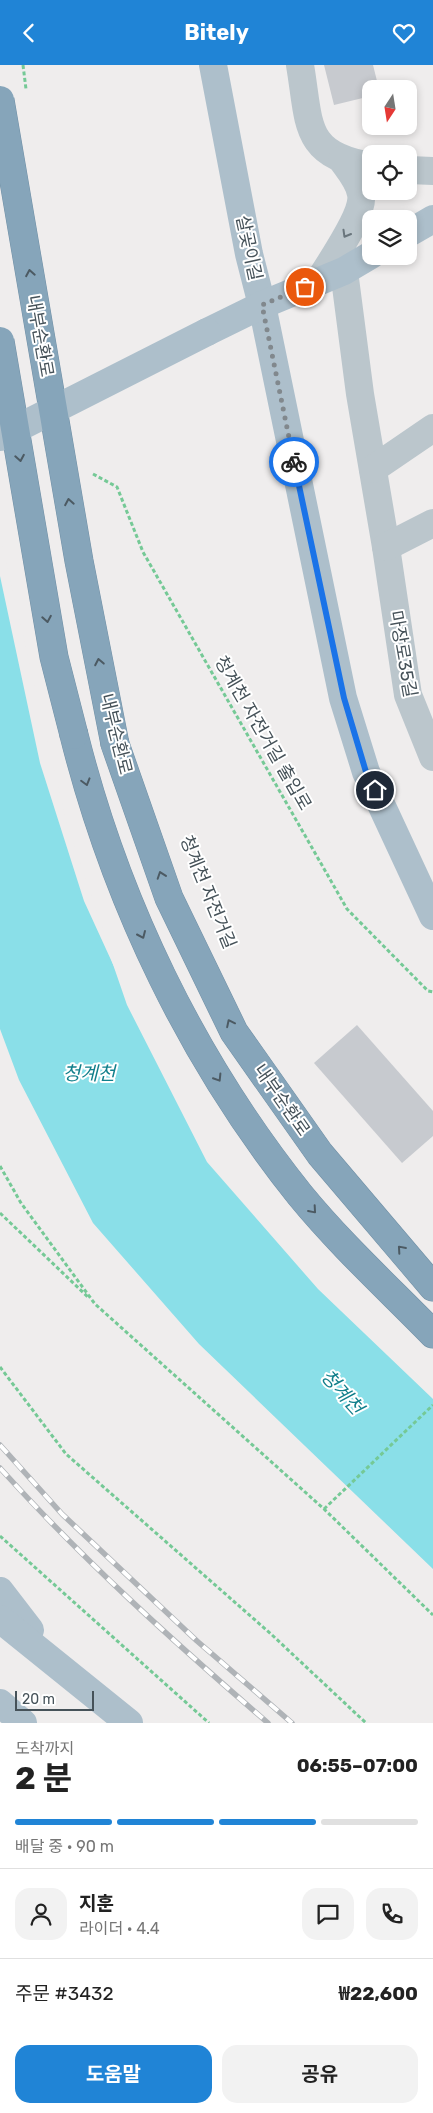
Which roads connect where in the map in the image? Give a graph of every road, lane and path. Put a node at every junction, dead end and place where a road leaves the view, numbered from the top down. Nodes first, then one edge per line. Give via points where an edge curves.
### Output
1 (213, 65) edge
2 (300, 65) edge
3 (0, 100) edge
4 (342, 160) junction
5 (362, 163) edge
6 (417, 170) edge
7 (433, 171) edge
8 (433, 219) edge
9 (417, 228) edge
10 (362, 260) edge
11 (344, 271) junction
12 (319, 281) junction
13 (262, 305) junction
14 (0, 341) edge
15 (433, 428) edge
16 (0, 437) edge
17 (373, 469) junction
18 (94, 484) dead end
19 (433, 523) edge
20 (386, 547) junction
21 (433, 757) edge
22 (433, 916) edge
23 (433, 992) edge
24 (0, 1165) edge
25 (0, 1213) edge
26 (433, 1287) edge
27 (94, 1304) junction
28 (433, 1334) edge
29 (0, 1367) edge
30 (433, 1405) edge
31 (324, 1509) junction
32 (0, 1536) edge
33 (0, 1591) edge
34 (433, 1615) edge
35 (0, 1619) edge
36 (60, 1668) junction
37 (0, 1703) edge
38 (23, 1723) edge
39 (129, 1723) edge
40 (209, 1723) edge
41 (366, 1723) edge

1 - 13 main road, 살곶이길 via 249,254
2 - 4 street via 316,141
26 -> 3 highway, 내부순환로, bridge via 320,1154 234,1032 169,898 116,744 79,561
4 - 5 street
4 -> 12 street via 361,194 361,208
6 - 7 street
8 - 9 main road
10 - 11 main road
11 - 12 main road
11 - 17 street, 마장로35길
12 - 13 main road
13 - 16 main road, bridge
13 - 22 main road, 살곶이길 via 344,698 366,772
14 -> 28 highway, bridge via 54,657 86,785 133,917 206,1059 266,1149 300,1195 347,1248
15 - 17 street
17 - 20 street, 마장로35길
18 - 23 path, 청계천 자전거길 출입로 via 92,474 117,487 143,552 347,909 428,991
19 - 20 street
20 - 21 street, 마장로35길 via 408,695
24 - 27 path via 22,1203
25 - 27 path
27 - 31 path
29 - 41 path via 66,1454 271,1634
30 - 31 path
31 - 34 path
32 - 40 path
33 - 36 main road
35 - 36 main road
36 - 39 main road
37 - 38 main road

